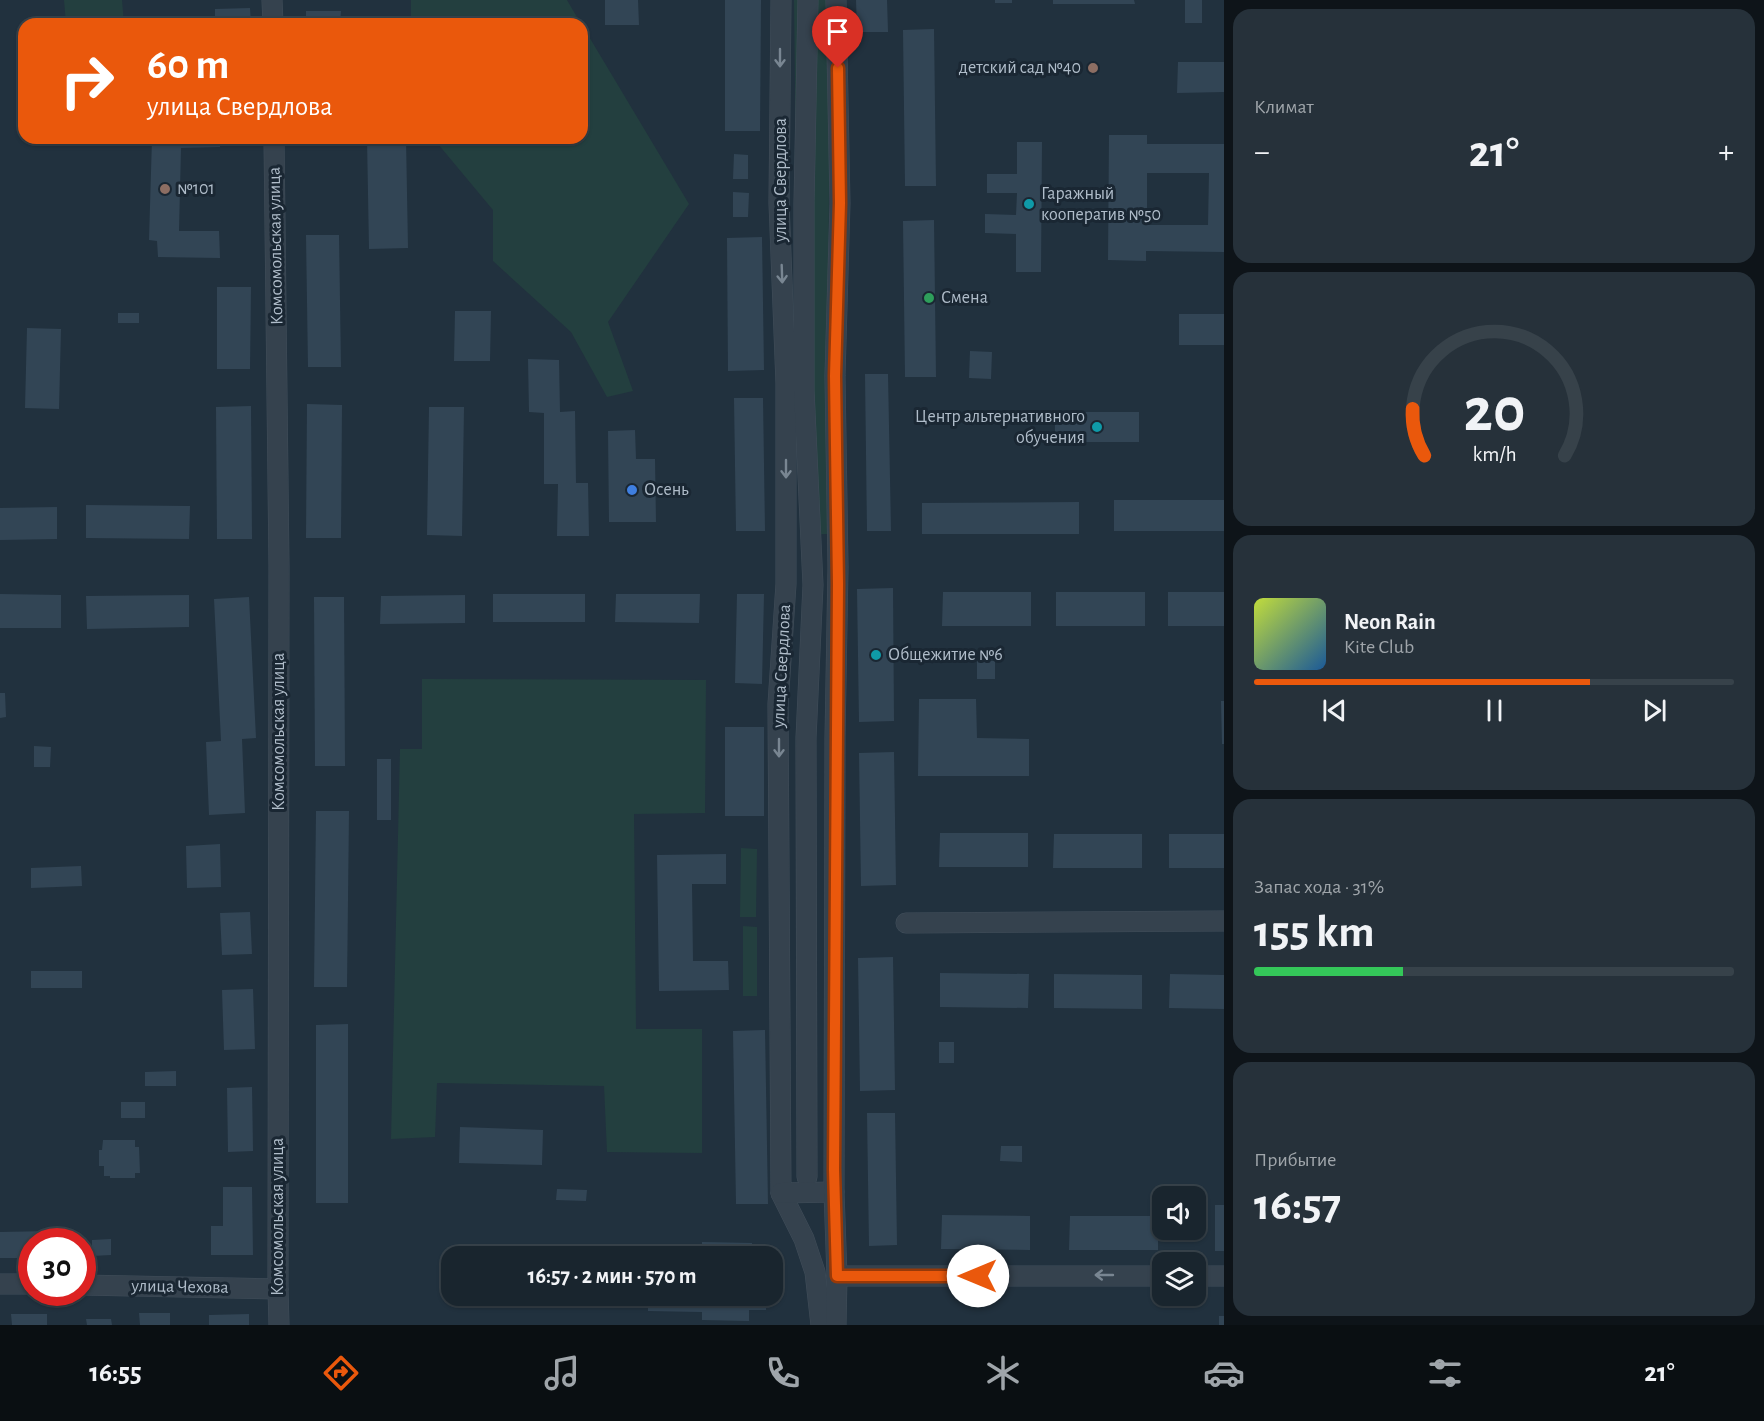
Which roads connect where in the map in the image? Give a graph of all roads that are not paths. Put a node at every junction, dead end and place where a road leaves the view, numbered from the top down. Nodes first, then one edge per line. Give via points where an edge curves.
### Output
1 (272, 0) edge
2 (781, 0) edge
3 (808, 0) edge
4 (836, 0) edge
5 (273, 18) edge
6 (274, 144) edge
7 (1224, 921) edge
8 (906, 923) dead end
9 (807, 1177) dead end
10 (834, 1192) junction
11 (781, 1193) junction
12 (837, 1276) junction
13 (1152, 1276) edge
14 (1206, 1276) edge
15 (1224, 1276) edge
16 (0, 1284) edge
17 (18, 1284) edge
18 (96, 1285) edge
19 (278, 1288) junction
20 (279, 1325) edge
21 (821, 1325) edge
22 (836, 1325) edge

1 - 5 street
2 -> 11 street, улица Свердлова via 780,203 786,392 786,576 778,704
3 - 9 street via 804,390 813,585 806,738
4 - 10 street via 840,203 835,376 838,584
6 - 19 street, Комсомольская улица via 279,567
7 - 8 street
10 - 11 street
10 - 12 street
11 - 21 street, улица Свердлова via 815,1272
13 -> 12 street
12 - 22 street
14 - 15 street
16 - 17 street
18 - 19 street, улица Чехова
19 - 20 street, Комсомольская улица

